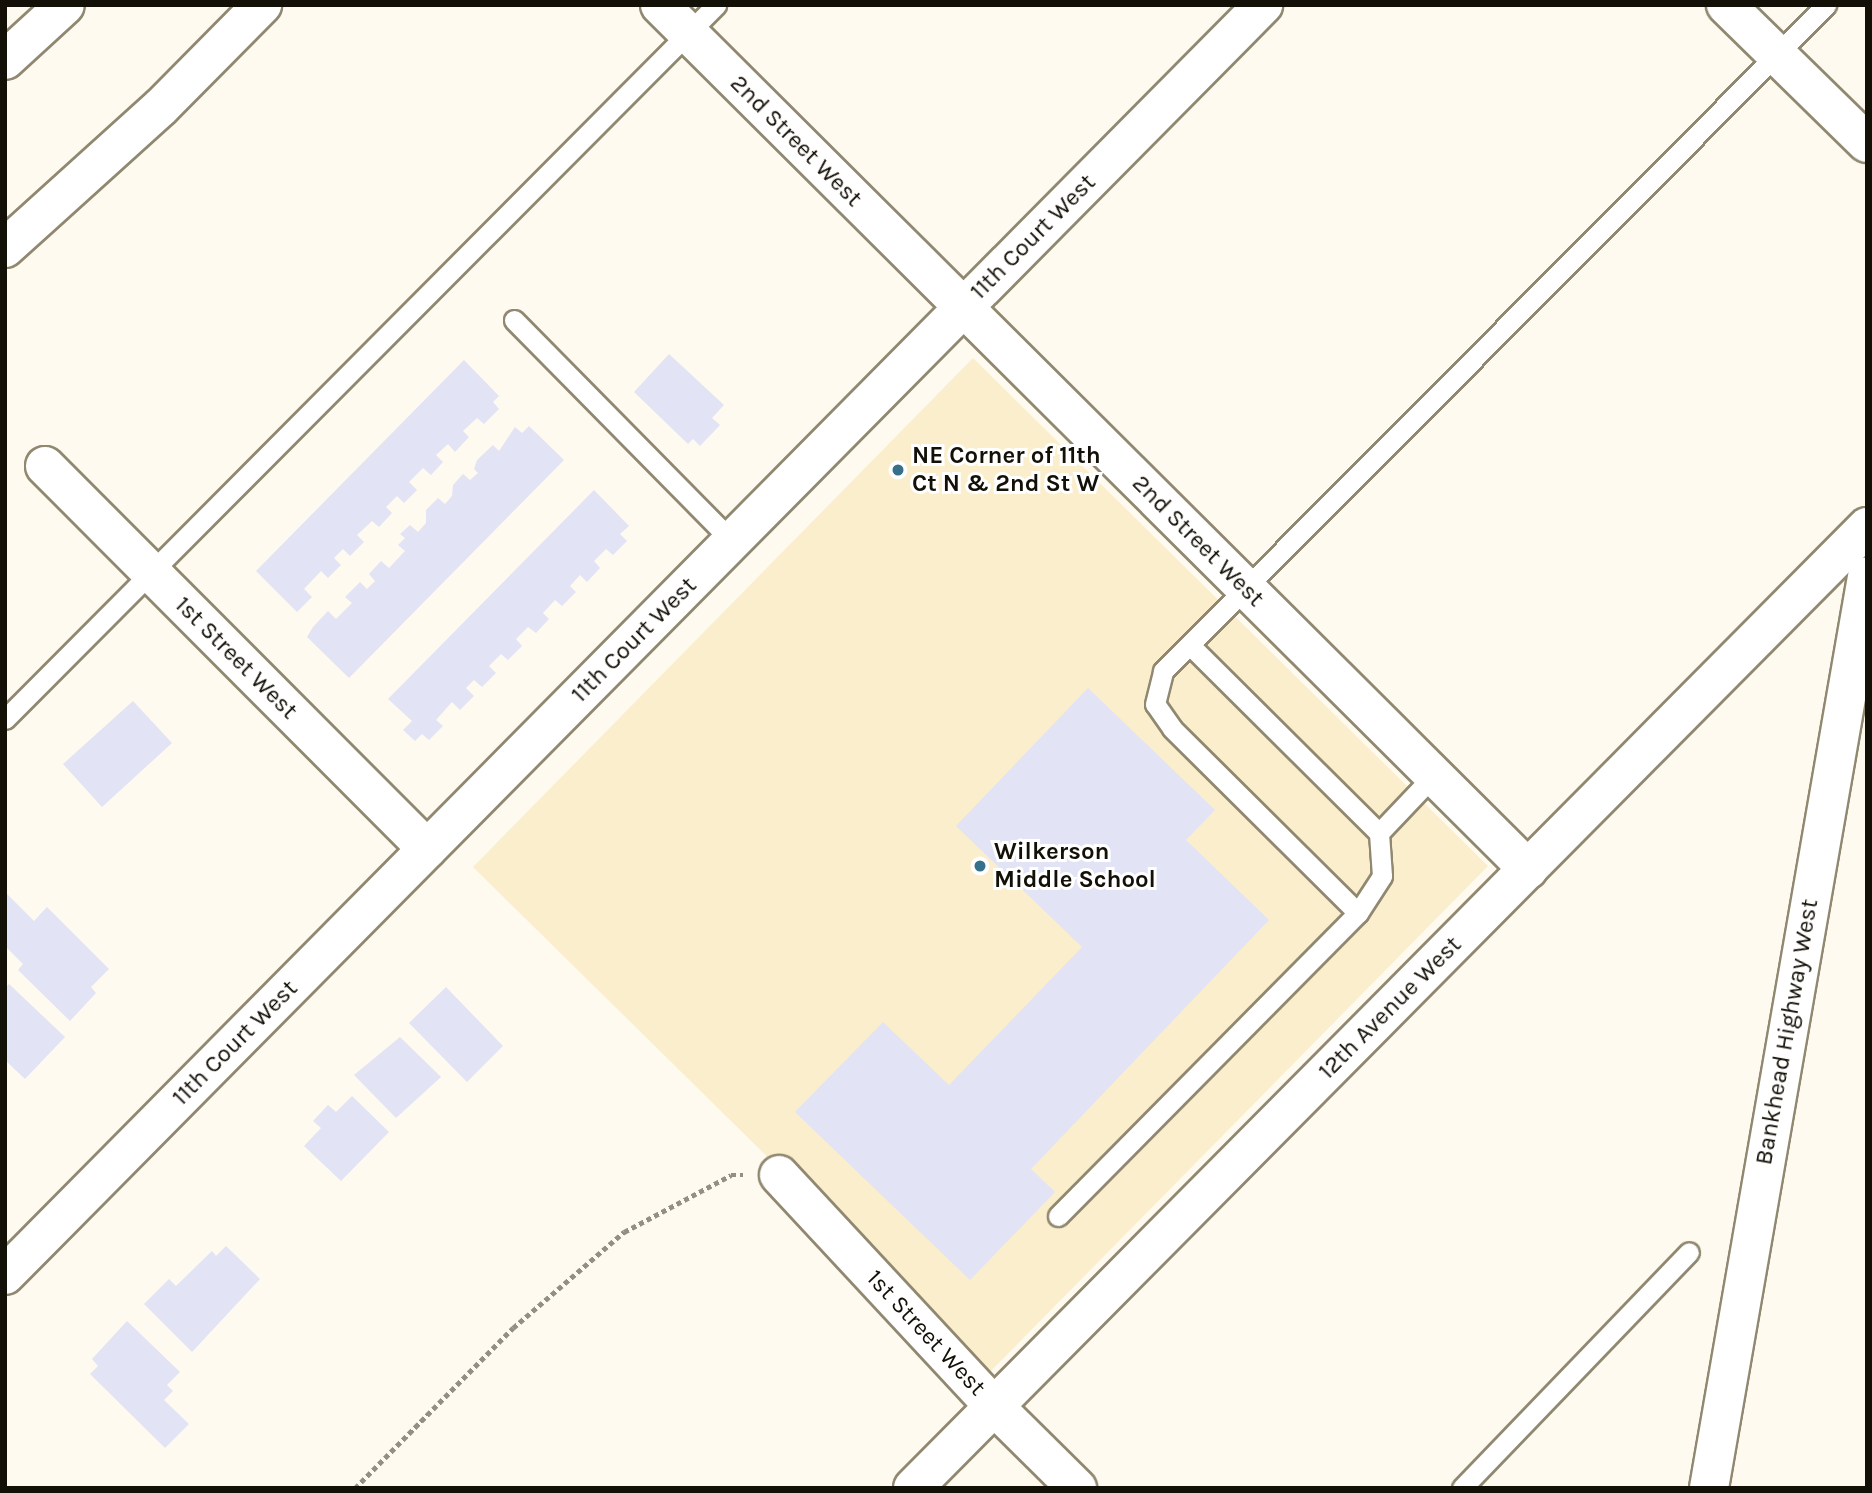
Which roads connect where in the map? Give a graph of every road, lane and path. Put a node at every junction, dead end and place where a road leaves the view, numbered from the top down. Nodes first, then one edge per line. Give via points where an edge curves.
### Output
1 (65, 5) edge
2 (262, 5) edge
3 (660, 5) edge
4 (716, 5) edge
5 (1263, 5) edge
6 (1726, 5) edge
7 (1826, 5) edge
8 (688, 33) junction
9 (1777, 55) junction
10 (5, 60) edge
11 (1867, 143) edge
12 (5, 248) edge
13 (964, 307) junction
14 (514, 320) dead end
15 (46, 466) dead end
16 (1867, 527) edge
17 (732, 541) junction
18 (151, 573) junction
19 (1867, 577) edge
20 (1246, 589) junction
21 (1190, 645) junction
22 (5, 719) edge
23 (1434, 775) junction
24 (1379, 832) junction
25 (427, 849) junction
26 (1528, 869) junction
27 (1358, 913) junction
28 (779, 1175) joint
29 (1058, 1216) dead end
30 (1689, 1252) dead end
31 (5, 1275) edge
32 (994, 1406) junction
33 (355, 1488) edge
34 (913, 1488) edge
35 (1077, 1488) edge
36 (1462, 1488) edge
37 (1709, 1488) edge

1 - 10 main road
2 - 12 main road via 161,107
3 - 8 main road, 2nd Street West
4 - 8 lane
5 - 13 main road, 11th Court West
6 - 9 main road
7 - 9 lane
8 - 13 main road, 2nd Street West
8 - 18 lane
9 - 11 main road
9 - 20 lane
13 - 17 main road, 11th Court West
13 - 20 main road, 2nd Street West
14 - 17 lane
15 - 18 main road, 1st Street West
16 - 26 main road, 12th Avenue West
17 - 25 main road, 11th Court West
18 - 22 lane
18 - 25 main road, 1st Street West
19 - 37 main road, Bankhead Highway West
20 - 21 lane
20 - 23 main road, 2nd Street West
21 - 24 lane
21 - 27 lane via 1163,671 1155,704 1171,728
23 - 24 lane
23 - 26 main road, 2nd Street West
24 - 27 lane via 1382,876
25 - 31 main road, 11th Court West
26 - 32 main road, 12th Avenue West
27 - 29 lane
28 - 32 main road, 1st Street West
28 - 33 path via 731,1175 624,1232 513,1328
30 - 36 lane
32 - 34 main road, 12th Avenue West
32 - 35 main road, 1st Street West

